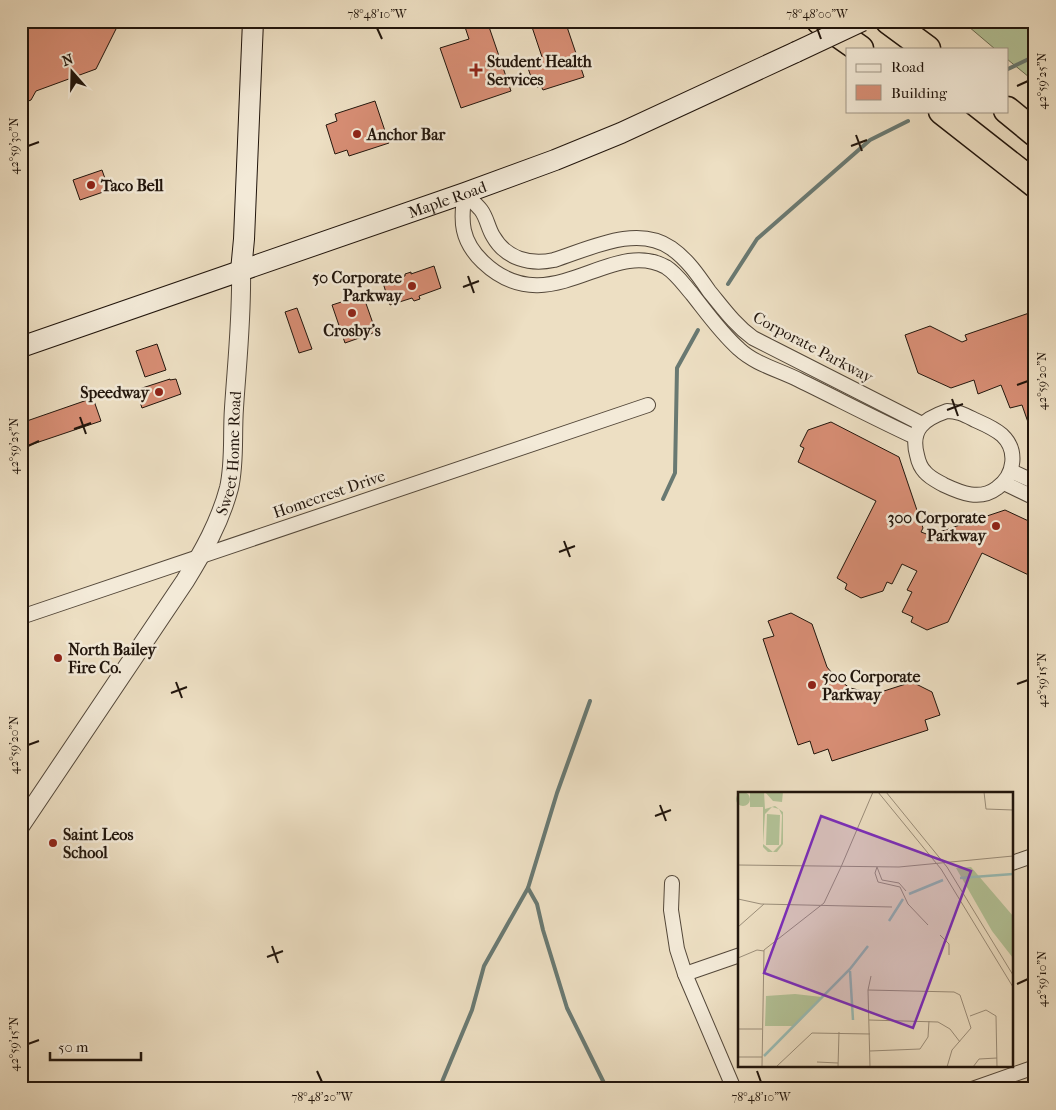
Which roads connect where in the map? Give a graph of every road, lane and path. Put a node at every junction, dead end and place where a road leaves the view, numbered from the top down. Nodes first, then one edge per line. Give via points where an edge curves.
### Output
1 (253, 21) edge
2 (820, 21) edge
3 (862, 21) edge
4 (889, 21) edge
5 (859, 48) edge
6 (926, 48) edge
7 (1008, 111) edge
8 (943, 112) edge
9 (1035, 133) edge
10 (1035, 184) edge
11 (464, 193) junction
12 (241, 271) junction
13 (711, 293) junction
14 (698, 302) junction
15 (21, 347) edge
16 (648, 405) dead end
17 (922, 424) junction
18 (915, 437) junction
19 (1007, 477) junction
20 (1035, 482) edge
21 (1035, 498) edge
22 (200, 557) junction
23 (21, 617) edge
24 (21, 825) edge
25 (1035, 856) edge
26 (1014, 862) edge
27 (672, 883) dead end
28 (738, 957) edge
29 (685, 974) junction
30 (1035, 1068) edge
31 (734, 1089) edge
32 (972, 1089) edge

1 - 12 main road, Sweet Home Road
2 - 5 highway
3 - 11 main road, Maple Road, bridge via 621,133
4 - 6 highway
7 - 9 highway
8 - 10 highway
11 - 12 main road, Maple Road
11 - 13 street, Corporate Parkway via 482,211 501,247 524,261 554,260 625,238 650,240 670,247 682,257
11 - 14 street via 464,235 480,259 506,278 534,286 551,284 626,261 655,262 678,277
12 - 15 main road, Maple Road
12 - 22 street, Sweet Home Road via 232,471 221,512
13 - 14 street
13 - 17 street, Corporate Parkway via 740,329 753,338
14 - 18 street via 727,338 755,360
16 - 22 street, Homecrest Drive
17 - 18 street
17 - 19 street via 933,416 957,411 995,429 1003,436 1013,457
18 - 19 street via 918,460 925,472 962,494 994,491
19 - 20 street
19 - 21 street
22 - 23 street, Homecrest Drive
22 - 24 street, Sweet Home Road
25 - 26 street
27 - 29 street via 673,929
28 - 29 street
29 - 31 street
30 - 32 street

